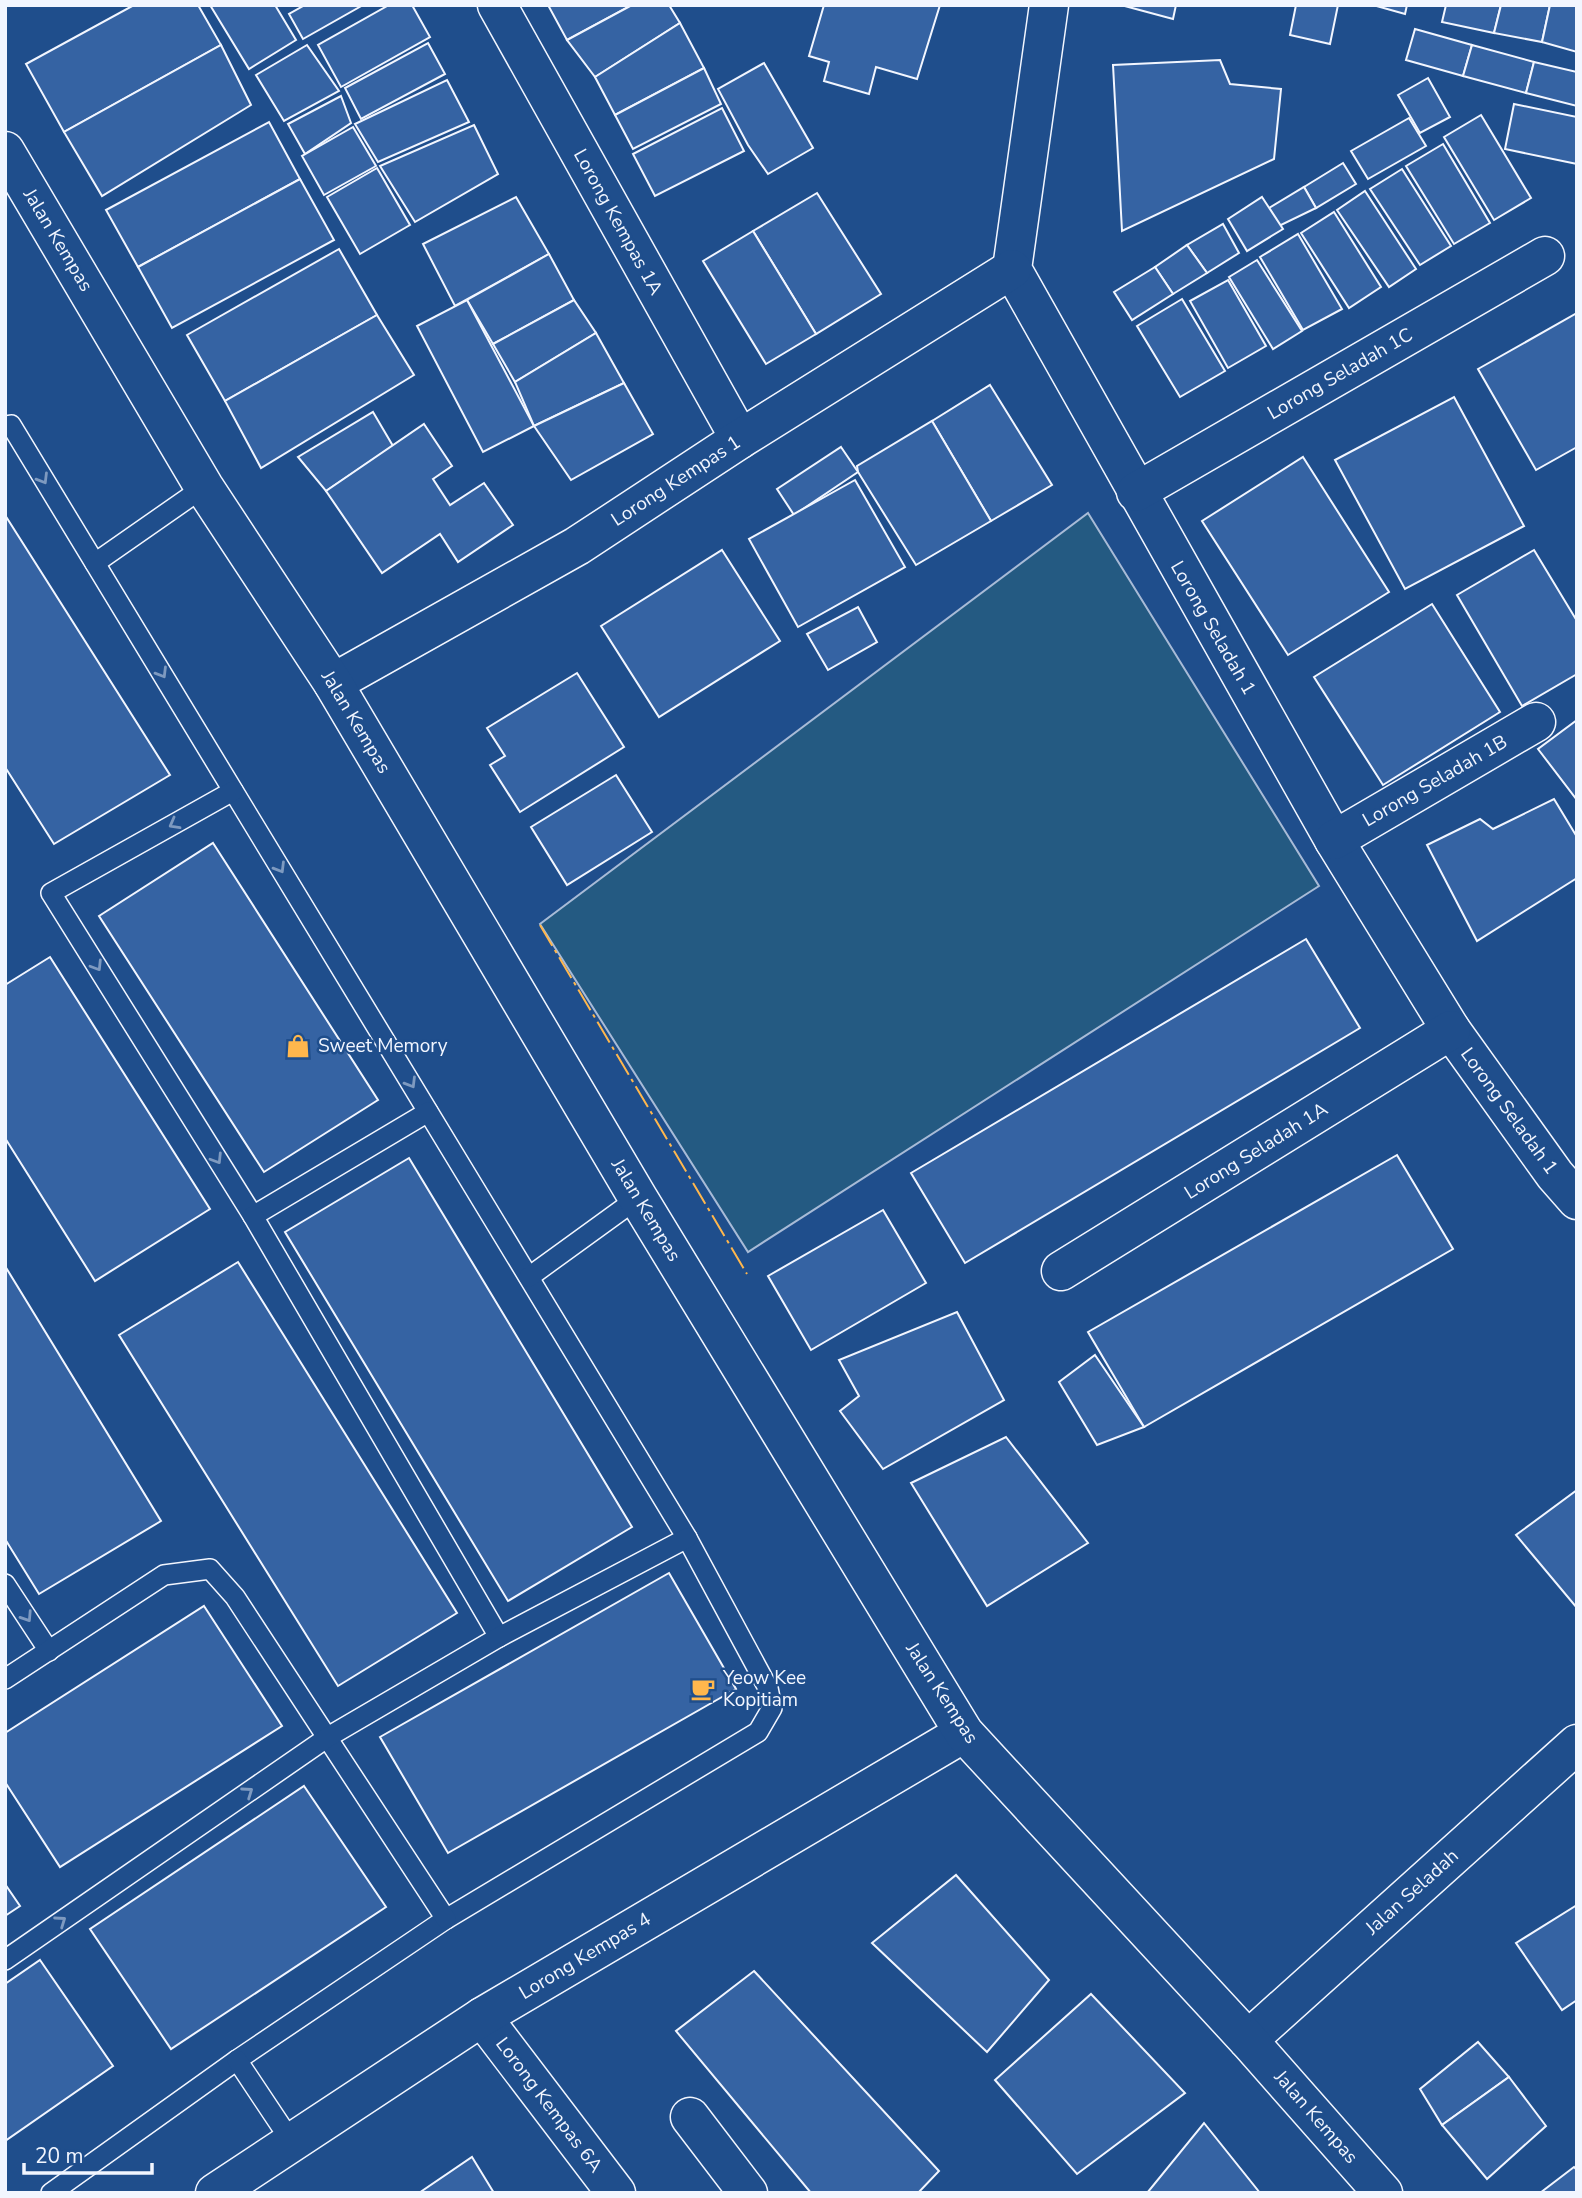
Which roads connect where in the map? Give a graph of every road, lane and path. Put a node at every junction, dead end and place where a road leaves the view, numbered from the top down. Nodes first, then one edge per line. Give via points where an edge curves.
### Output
1 (497, 5) edge
2 (1049, 5) edge
3 (6, 153) edge
4 (1545, 256) dead end
5 (1012, 269) junction
6 (5, 426) edge
7 (740, 439) junction
8 (204, 487) junction
9 (1136, 492) junction
10 (94, 563) junction
11 (333, 682) junction
12 (1536, 722) dead end
13 (233, 790) junction
14 (1334, 840) junction
15 (1451, 1030) junction
16 (428, 1112) junction
17 (638, 1198) junction
18 (1577, 1200) edge
19 (253, 1216) junction
20 (1060, 1271) dead end
21 (528, 1277) junction
22 (687, 1538) junction
23 (5, 1584) edge
24 (499, 1637) junction
25 (49, 1651) junction
26 (5, 1679) edge
27 (964, 1733) junction
28 (328, 1737) junction
29 (1576, 1746) edge
30 (446, 1919) junction
31 (5, 1960) edge
32 (482, 2017) junction
33 (1248, 2040) junction
34 (237, 2060) junction
35 (690, 2117) dead end
36 (290, 2141) junction
37 (51, 2193) edge
38 (215, 2193) edge
39 (616, 2193) edge
40 (748, 2193) edge
41 (1383, 2193) edge

1 - 7 street, Lorong Kempas 1A
2 - 5 street
3 - 8 street, Jalan Kempas
4 - 9 street, Lorong Seladah 1C
5 - 7 street, Lorong Kempas 1
5 - 9 street, Lorong Seladah 1
6 -> 10 lane via 11,425
7 - 11 street, Lorong Kempas 1 via 577,546
8 - 10 lane
8 - 11 street, Jalan Kempas
9 - 14 street, Lorong Seladah 1
10 -> 13 lane
11 - 17 street, Jalan Kempas
12 - 14 street, Lorong Seladah 1B
13 -> 16 lane
13 -> 19 lane via 51,893
14 - 15 street, Lorong Seladah 1
15 - 18 street, Lorong Seladah 1
15 - 20 street, Lorong Seladah 1A
16 - 19 lane
16 - 21 lane
17 - 21 lane
17 - 27 street, Jalan Kempas
19 - 24 lane
21 - 22 lane
22 - 24 lane
22 - 30 lane via 768,1688 772,1708 758,1732
23 -> 25 lane
24 - 28 lane
25 - 26 lane
25 - 28 lane via 164,1576 210,1569 235,1597
27 - 32 street, Lorong Kempas 4
27 - 33 street, Jalan Kempas
28 - 30 lane
31 -> 28 lane
29 - 33 street, Jalan Seladah
30 - 34 lane
32 - 36 street, Lorong Kempas 4
32 - 39 street, Lorong Kempas 6A
33 - 41 street, Jalan Kempas
34 - 36 lane
34 - 37 lane
35 - 40 street
36 - 38 street, Lorong Kempas 4

